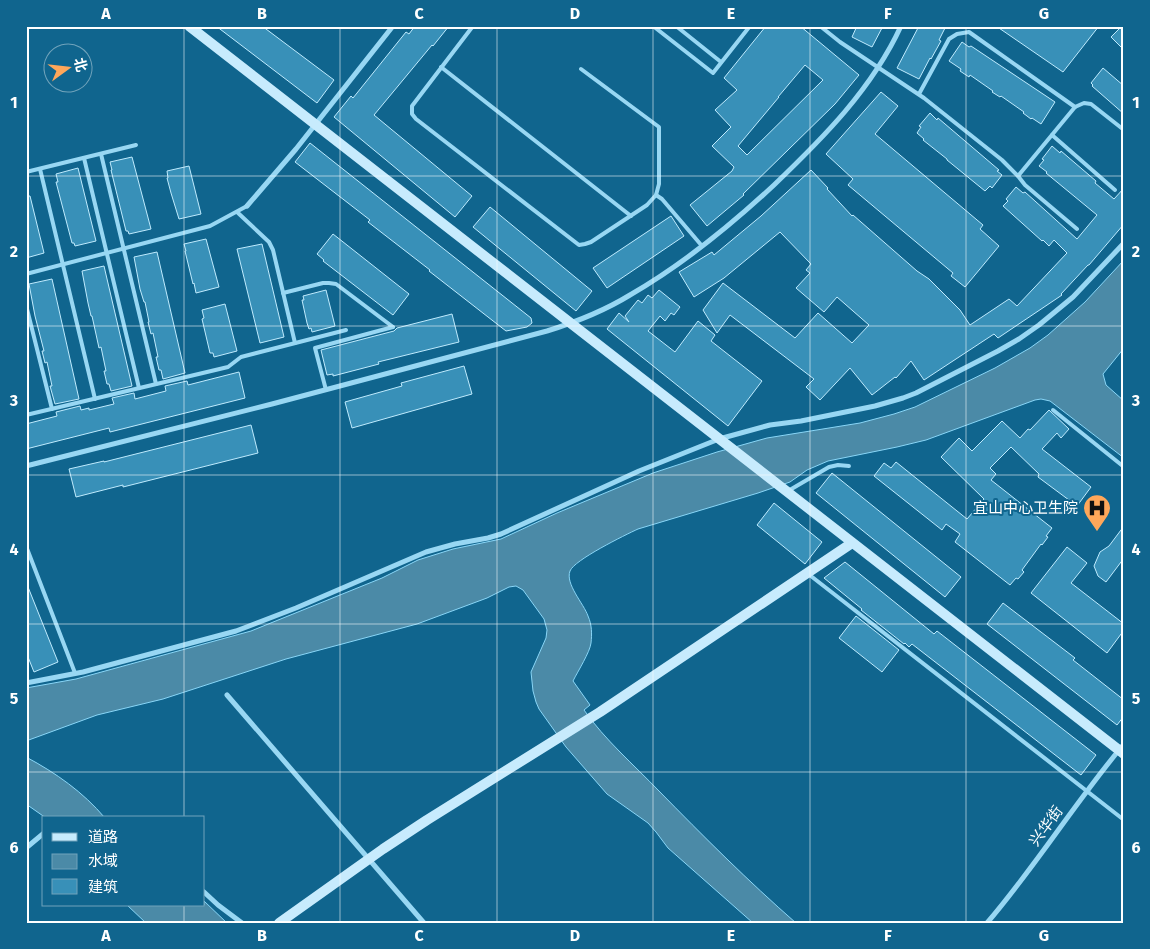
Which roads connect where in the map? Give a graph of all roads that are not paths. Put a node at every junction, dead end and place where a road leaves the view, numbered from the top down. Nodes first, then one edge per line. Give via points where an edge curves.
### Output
1 (189, 26) edge
2 (393, 26) edge
3 (473, 26) edge
4 (653, 26) edge
5 (676, 26) edge
6 (750, 26) edge
7 (820, 26) edge
8 (901, 26) edge
9 (722, 62) junction
10 (441, 67) junction
11 (878, 68) junction
12 (581, 69) dead end
13 (919, 94) junction
14 (1076, 106) junction
15 (315, 125) junction
16 (1124, 130) edge
17 (1052, 135) junction
18 (136, 145) dead end
19 (101, 154) junction
20 (84, 158) junction
21 (40, 169) junction
22 (26, 172) edge
23 (1018, 176) junction
24 (1115, 190) dead end
25 (656, 195) junction
26 (247, 206) joint
27 (238, 212) junction
28 (631, 216) junction
29 (1077, 229) dead end
30 (1124, 243) edge
31 (702, 246) junction
32 (124, 249) junction
33 (106, 253) junction
34 (63, 264) junction
35 (26, 274) edge
36 (283, 293) junction
37 (26, 305) edge
38 (570, 323) junction
39 (346, 330) dead end
40 (296, 343) junction
41 (156, 384) junction
42 (139, 388) junction
43 (326, 390) junction
44 (95, 399) junction
45 (52, 409) junction
46 (1053, 410) dead end
47 (26, 415) edge
48 (718, 439) junction
49 (26, 466) edge
50 (848, 466) dead end
51 (1124, 466) edge
52 (783, 490) junction
53 (852, 543) junction
54 (26, 546) edge
55 (807, 573) junction
56 (75, 674) junction
57 (26, 683) edge
58 (227, 695) dead end
59 (1122, 749) edge
60 (1087, 791) junction
61 (1124, 820) edge
62 (42, 835) edge
63 (26, 848) edge
64 (370, 859) junction
65 (205, 893) edge
66 (242, 923) edge
67 (279, 923) edge
68 (424, 923) edge
69 (987, 923) edge

1 - 15 street
2 - 15 street
3 - 10 lane
4 - 9 lane via 713,73
5 - 9 lane
6 - 9 lane
7 - 11 lane
8 - 11 street
10 - 28 lane
10 - 28 lane via 412,106 416,119 578,245 591,242
11 - 13 lane
11 - 31 street via 826,134 738,217
12 - 25 lane via 659,127 659,184
13 - 14 lane via 949,39 969,32
13 - 23 lane
14 - 16 lane via 1091,104
14 - 17 lane
15 - 26 street
15 - 38 street
17 - 23 lane
17 - 24 lane
18 - 19 lane
19 - 20 lane
19 - 32 lane
20 - 21 lane
20 - 33 lane
21 - 22 lane
21 - 34 lane
23 - 29 lane
25 - 28 lane
25 - 31 lane
26 - 27 lane
27 - 32 lane via 210,226
27 - 36 lane via 273,250
30 - 48 street via 1073,297 1039,325 998,351 916,393 882,405 770,425
31 - 38 street via 630,295
32 - 33 lane
32 - 41 lane
33 - 34 lane
33 - 42 lane
34 - 35 lane
34 - 44 lane
36 - 40 lane
36 - 43 lane via 323,283 336,284 393,327 315,348
37 - 45 lane
38 - 43 street
38 - 48 street
39 - 40 lane
40 - 41 lane via 241,357 228,367
41 - 42 lane
42 - 44 lane
43 - 49 street
44 - 45 lane
45 - 47 lane
46 - 51 lane
48 - 52 street
48 - 56 street via 501,534 426,552 236,631
50 - 52 lane via 829,467
52 - 53 street
53 - 55 street
53 - 59 street
54 - 56 lane
55 - 60 lane
55 - 64 street via 600,712 442,810
56 - 57 street
58 - 64 street
59 - 60 street, 兴华街
60 - 61 lane
60 - 69 street, 兴华街
62 - 63 street
64 - 67 street
64 - 68 street
65 - 66 street

